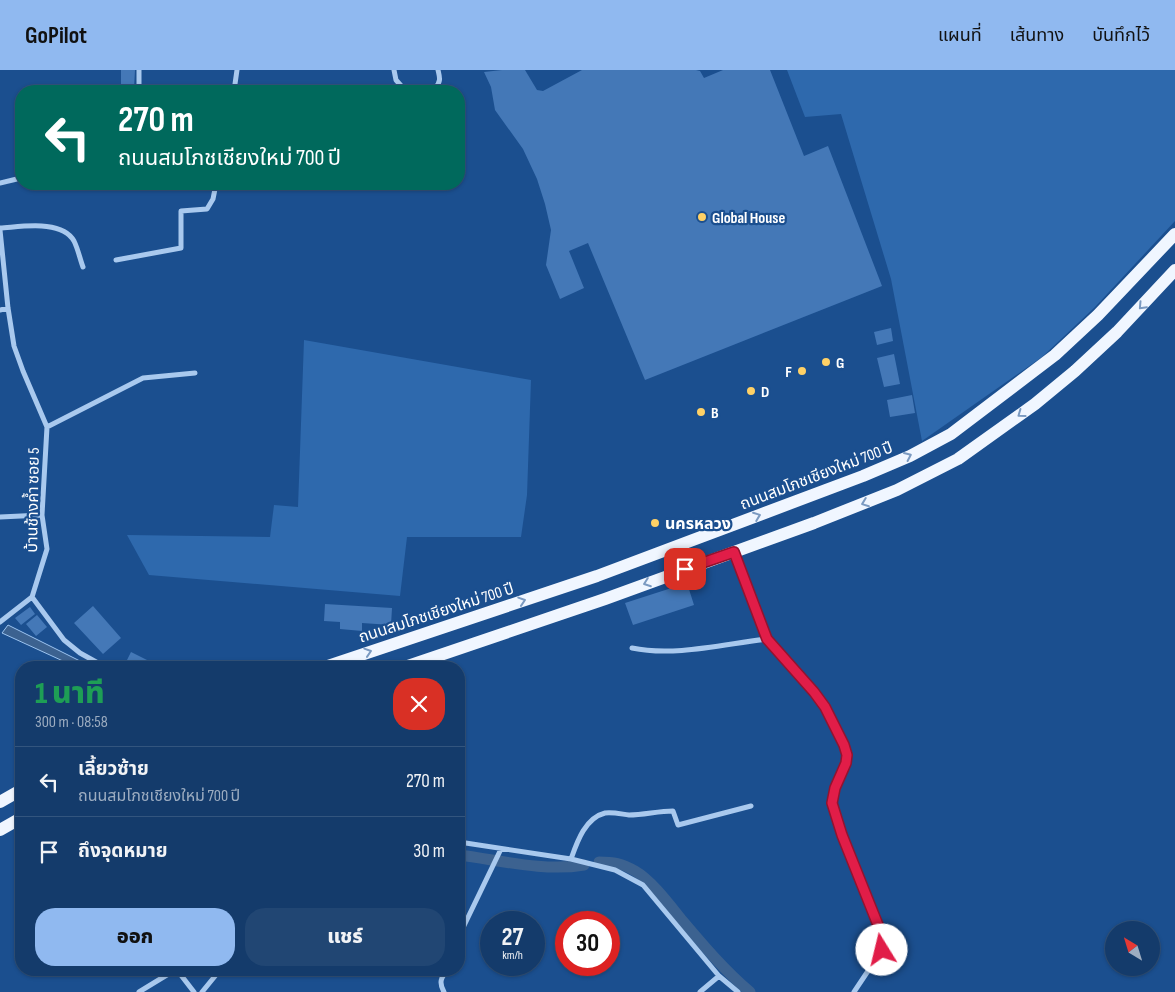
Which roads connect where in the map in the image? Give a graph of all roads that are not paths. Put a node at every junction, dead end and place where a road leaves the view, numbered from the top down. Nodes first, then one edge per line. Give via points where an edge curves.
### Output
1 (139, 70) edge
2 (237, 70) edge
3 (394, 70) edge
4 (438, 70) edge
5 (138, 85) edge
6 (235, 85) edge
7 (400, 85) edge
8 (437, 85) edge
9 (15, 179) edge
10 (0, 183) edge
11 (215, 190) edge
12 (0, 229) edge
13 (1175, 234) edge
14 (1, 241) edge
15 (116, 260) dead end
16 (83, 267) dead end
17 (1175, 270) edge
18 (8, 308) junction
19 (0, 310) edge
20 (195, 373) dead end
21 (47, 427) junction
22 (42, 515) junction
23 (0, 517) edge
24 (734, 552) junction
25 (32, 596) junction
26 (1, 620) edge
27 (767, 639) junction
28 (632, 648) dead end
29 (94, 661) edge
30 (343, 661) edge
31 (422, 661) edge
32 (15, 793) edge
33 (0, 802) edge
34 (751, 806) dead end
35 (15, 821) edge
36 (0, 830) edge
37 (465, 843) edge
38 (502, 849) junction
39 (571, 859) junction
40 (465, 924) edge
41 (166, 976) edge
42 (181, 976) edge
43 (215, 976) edge
44 (444, 976) edge
45 (719, 976) junction
46 (139, 992) edge
47 (194, 992) edge
48 (202, 992) edge
49 (444, 992) edge
50 (700, 992) edge
51 (738, 992) edge
52 (854, 992) edge

1 - 5 street
2 - 6 street
3 - 7 street
4 - 8 street via 440,79
9 - 10 street
11 - 15 street via 207,209 181,211 181,248
12 - 14 street, บ้านช้างค้ำ ซอย 5
12 - 16 street via 48,226 66,232 75,242
30 -> 13 main road, ถนนสมโภชเชียงใหม่ 700 ปี via 597,576 910,456 950,434 1055,355
14 - 18 street, บ้านช้างค้ำ ซอย 5
17 -> 24 main road via 1075,372 958,459 897,490
18 - 19 street
18 - 21 street, บ้านช้างค้ำ ซอย 5 via 14,346
20 - 21 street via 143,378
21 - 22 street, บ้านช้างค้ำ ซอย 5
22 - 23 street
22 - 25 street, บ้านช้างค้ำ ซอย 5 via 47,549
24 - 27 street
24 -> 31 main road
25 - 26 street
25 - 29 street via 64,640
27 - 28 street via 650,652
27 - 52 street via 825,707 847,755 832,803 882,935 882,950
32 - 33 main road
34 - 39 street via 678,826 672,811 630,815 607,813 586,826
35 - 36 main road
37 - 38 street
38 - 39 street
38 - 40 street
39 - 45 street via 615,870 643,886
41 - 46 street
42 - 47 street
43 - 48 street
44 - 49 street via 440,984
45 - 50 street
45 - 51 street

